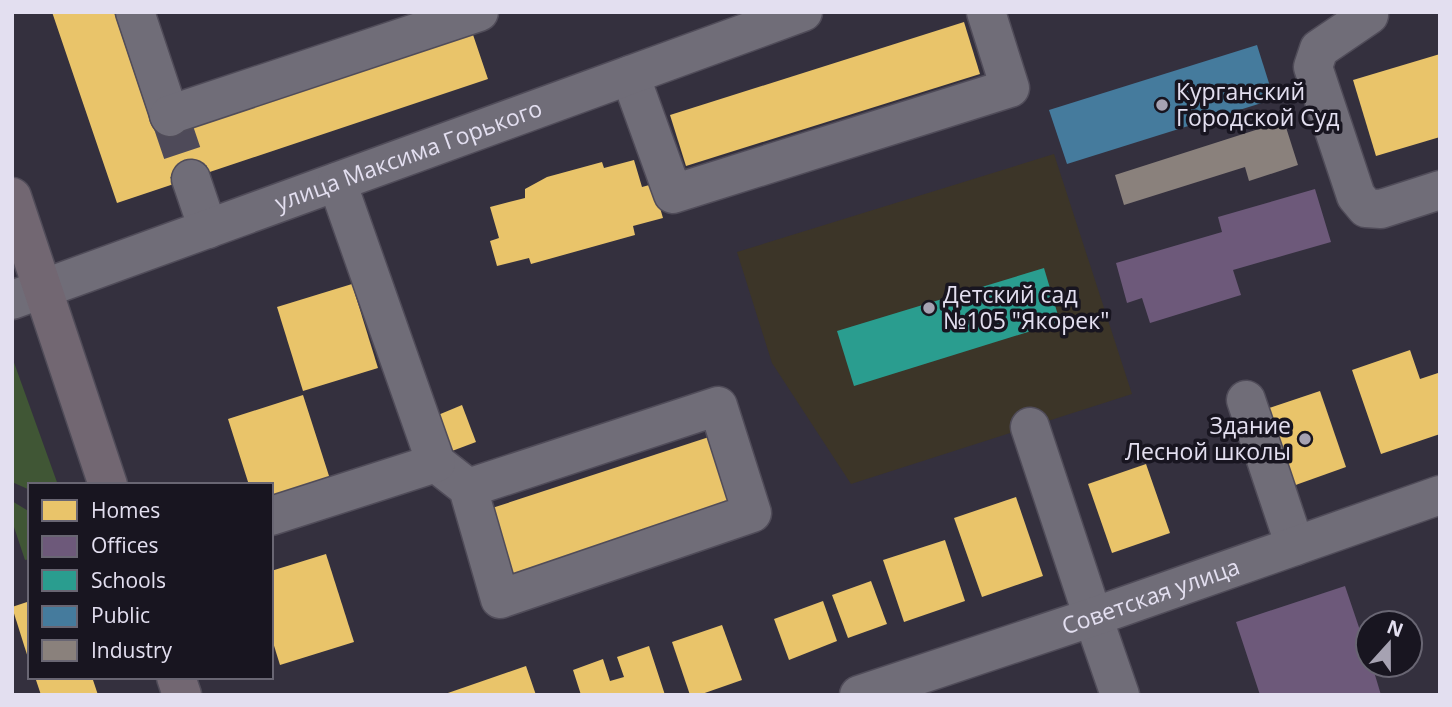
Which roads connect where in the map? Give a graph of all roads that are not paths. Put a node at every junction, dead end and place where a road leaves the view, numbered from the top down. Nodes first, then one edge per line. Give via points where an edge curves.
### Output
1 (135, 12) edge
2 (479, 12) edge
3 (803, 12) edge
4 (986, 12) edge
5 (1372, 13) edge
6 (630, 75) junction
7 (191, 179) tunnel mouth
8 (337, 182) junction
9 (1440, 190) edge
10 (12, 197) edge
11 (208, 229) junction
12 (27, 295) edge
13 (1246, 400) dead end
14 (1030, 427) dead end
15 (436, 463) junction
16 (106, 483) edge
17 (468, 488) junction
18 (1440, 495) edge
19 (273, 515) edge
20 (1295, 546) junction
21 (1083, 621) junction
22 (875, 692) edge
23 (1098, 695) edge
24 (1120, 695) edge

1 - 2 street via 169,116
3 - 6 street, улица Максима Горького
4 - 6 street via 1010,88 673,194
5 - 9 street via 1319,49 1312,67 1356,196 1366,208 1381,209
6 - 8 street, улица Максима Горького
7 - 11 street
8 - 11 street, улица Максима Горького
8 - 15 street
10 - 12 main road
11 - 12 street, улица Максима Горького
12 - 16 main road
13 - 20 street
14 - 21 street
15 - 17 street
15 - 19 street
17 - 17 street via 718,406 752,513 500,599
18 - 20 street, Советская улица
20 - 21 street, Советская улица
21 - 22 street, Советская улица
21 - 23 street
21 - 24 street

